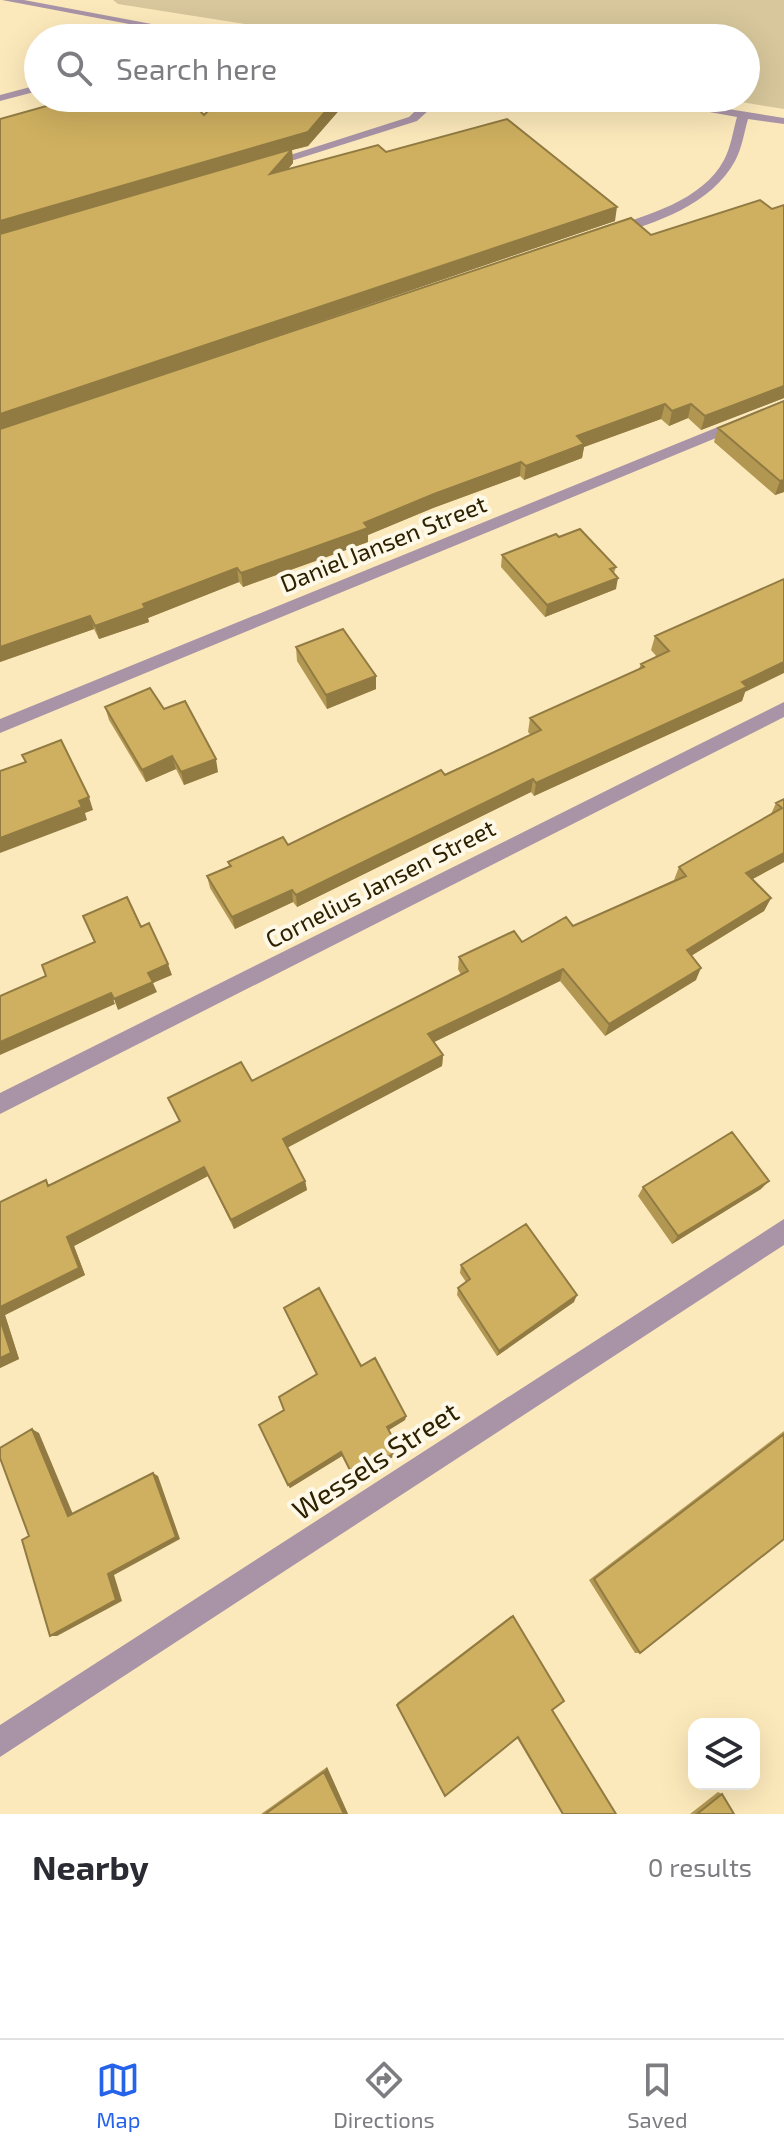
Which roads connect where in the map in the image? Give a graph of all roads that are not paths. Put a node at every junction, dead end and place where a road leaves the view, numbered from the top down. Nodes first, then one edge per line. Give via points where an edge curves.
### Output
1 (7, 0) edge
2 (142, 24) edge
3 (24, 92) edge
4 (0, 98) edge
5 (421, 112) edge
6 (724, 112) edge
7 (743, 115) junction
8 (784, 121) edge
9 (251, 169) edge
10 (601, 235) edge
11 (784, 405) edge
12 (784, 709) edge
13 (0, 726) edge
14 (0, 1104) edge
15 (784, 1231) edge
16 (0, 1742) edge

1 - 2 street
3 - 4 street
5 - 9 street via 393,127
6 - 7 street
7 - 8 street
7 - 10 street via 728,162 712,182 668,211
11 - 13 street, Daniel Jansen Street
12 - 14 street, Cornelius Jansen Street
15 - 16 street, Wessels Street

